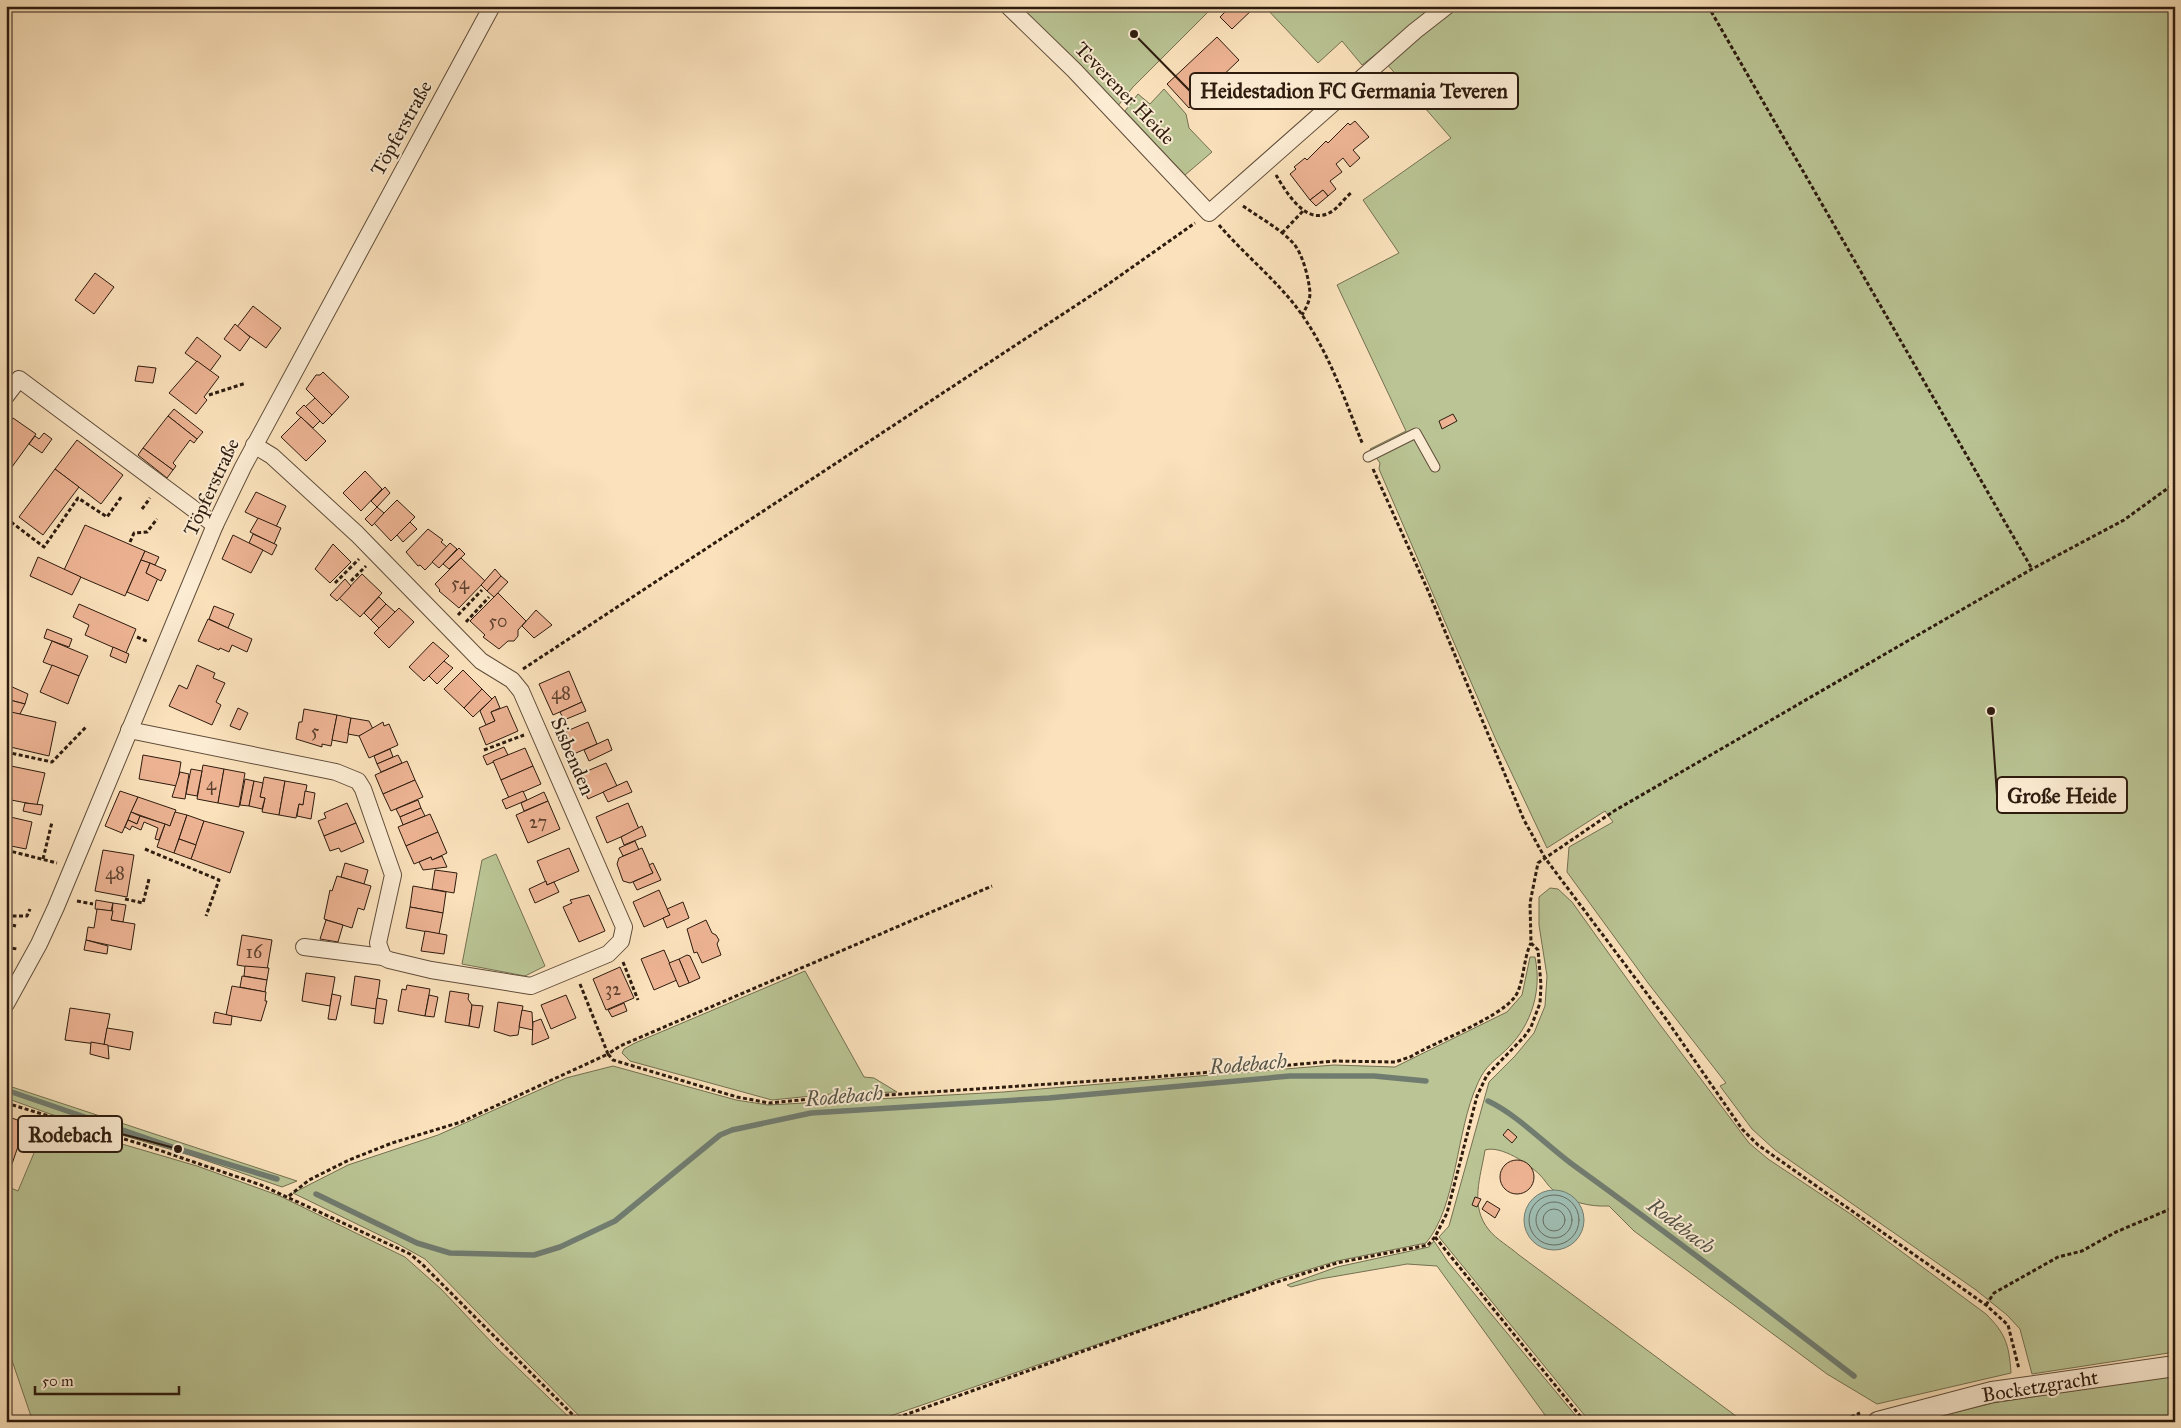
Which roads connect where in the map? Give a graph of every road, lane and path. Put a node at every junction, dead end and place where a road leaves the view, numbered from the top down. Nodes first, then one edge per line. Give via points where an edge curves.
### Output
1 (492, 6) edge
2 (1008, 6) edge
3 (1447, 6) edge
4 (1708, 6) edge
5 (1268, 161) junction
6 (1351, 193) dead end
7 (1228, 196) junction
8 (1304, 210) junction
9 (1209, 213) junction
10 (1282, 233) junction
11 (1302, 315) junction
12 (246, 383) dead end
13 (209, 395) dead end
14 (6, 396) edge
15 (254, 445) junction
16 (1368, 457) junction
17 (1435, 467) dead end
18 (2175, 483) edge
19 (122, 496) dead end
20 (156, 519) dead end
21 (11, 522) dead end
22 (215, 525) junction
23 (130, 542) dead end
24 (370, 547) junction
25 (2032, 569) junction
26 (335, 583) dead end
27 (482, 590) dead end
28 (489, 597) dead end
29 (450, 631) junction
30 (512, 680) junction
31 (86, 726) dead end
32 (129, 730) junction
33 (538, 730) junction
34 (484, 750) dead end
35 (6, 752) edge
36 (52, 822) dead end
37 (145, 849) dead end
38 (6, 850) edge
39 (1545, 858) junction
40 (42, 860) junction
41 (72, 867) junction
42 (148, 879) dead end
43 (992, 886) dead end
44 (126, 900) dead end
45 (30, 909) dead end
46 (7, 916) edge
47 (206, 916) dead end
48 (16, 926) dead end
49 (1531, 943) junction
50 (304, 947) dead end
51 (617, 947) junction
52 (382, 957) junction
53 (574, 969) junction
54 (638, 1000) dead end
55 (6, 1004) edge
56 (608, 1054) junction
57 (6, 1104) edge
58 (289, 1196) junction
59 (2175, 1207) edge
60 (1435, 1237) junction
61 (1986, 1305) junction
62 (2175, 1366) edge
63 (2022, 1388) junction
64 (580, 1422) edge
65 (886, 1422) edge
66 (1585, 1422) edge
67 (1878, 1422) edge

1 - 15 street, Töpferstraße
2 - 9 street, Teverener Heide via 1074,70
3 - 5 street
4 - 25 path
5 - 7 street
5 - 8 path via 1280,182
6 - 8 path via 1333,210 1320,216 1311,216
7 - 9 street
7 - 10 path
8 - 10 path
9 - 11 path
9 - 30 path
10 - 11 path via 1295,245 1308,280 1308,303
11 - 16 path via 1325,354
12 - 13 path
14 - 22 street via 19,379
15 - 22 street, Töpferstraße
15 - 24 street, Sisbenden via 272,456
16 - 17 lane via 1416,434
16 - 39 path via 1516,802
18 - 25 path via 2124,520
19 - 21 path via 107,517 78,498 44,547
20 - 23 path via 147,532 134,533
22 - 32 street, Töpferstraße
24 - 26 path
24 - 29 street, Sisbenden
25 - 39 path via 1614,811
27 - 29 path
28 - 29 path
29 - 30 street, Sisbenden via 481,661
30 - 33 street, Sisbenden via 521,691
31 - 35 path via 52,762
32 - 41 street, Töpferstraße
32 - 52 street via 336,772 358,781 393,876 378,943
33 - 34 path
33 - 51 street, Sisbenden via 624,927
36 - 40 path
37 - 47 path via 219,880
38 - 40 path
39 - 49 path via 1538,864 1530,903
39 - 61 path via 1666,1019 1742,1129 1758,1145
40 - 41 path
41 - 55 street, Töpferstraße via 39,944
42 - 44 path via 143,903
43 - 56 path via 620,1046
45 - 46 path via 27,916
46 - 48 path via 8,924
49 - 56 path via 1525,953 1515,997 1501,1009 1395,1062 1335,1061 1154,1077 769,1103 737,1097 612,1060
49 - 60 path via 1538,950 1540,1003 1531,1027 1483,1082 1446,1213
50 - 52 street
51 - 53 street
51 - 54 path
52 - 53 street via 410,966 531,986
53 - 56 path
56 - 58 path via 461,1122 349,1160 309,1180
57 - 58 path via 144,1145
58 - 64 path via 410,1254
59 - 61 path via 2082,1250 2058,1257 1994,1293
60 - 65 path via 1428,1245 1337,1263 1274,1283
60 - 66 path
61 - 63 path via 2008,1325
62 - 63 street, Bocketzgracht
63 - 67 street, Bocketzgracht via 1974,1396

